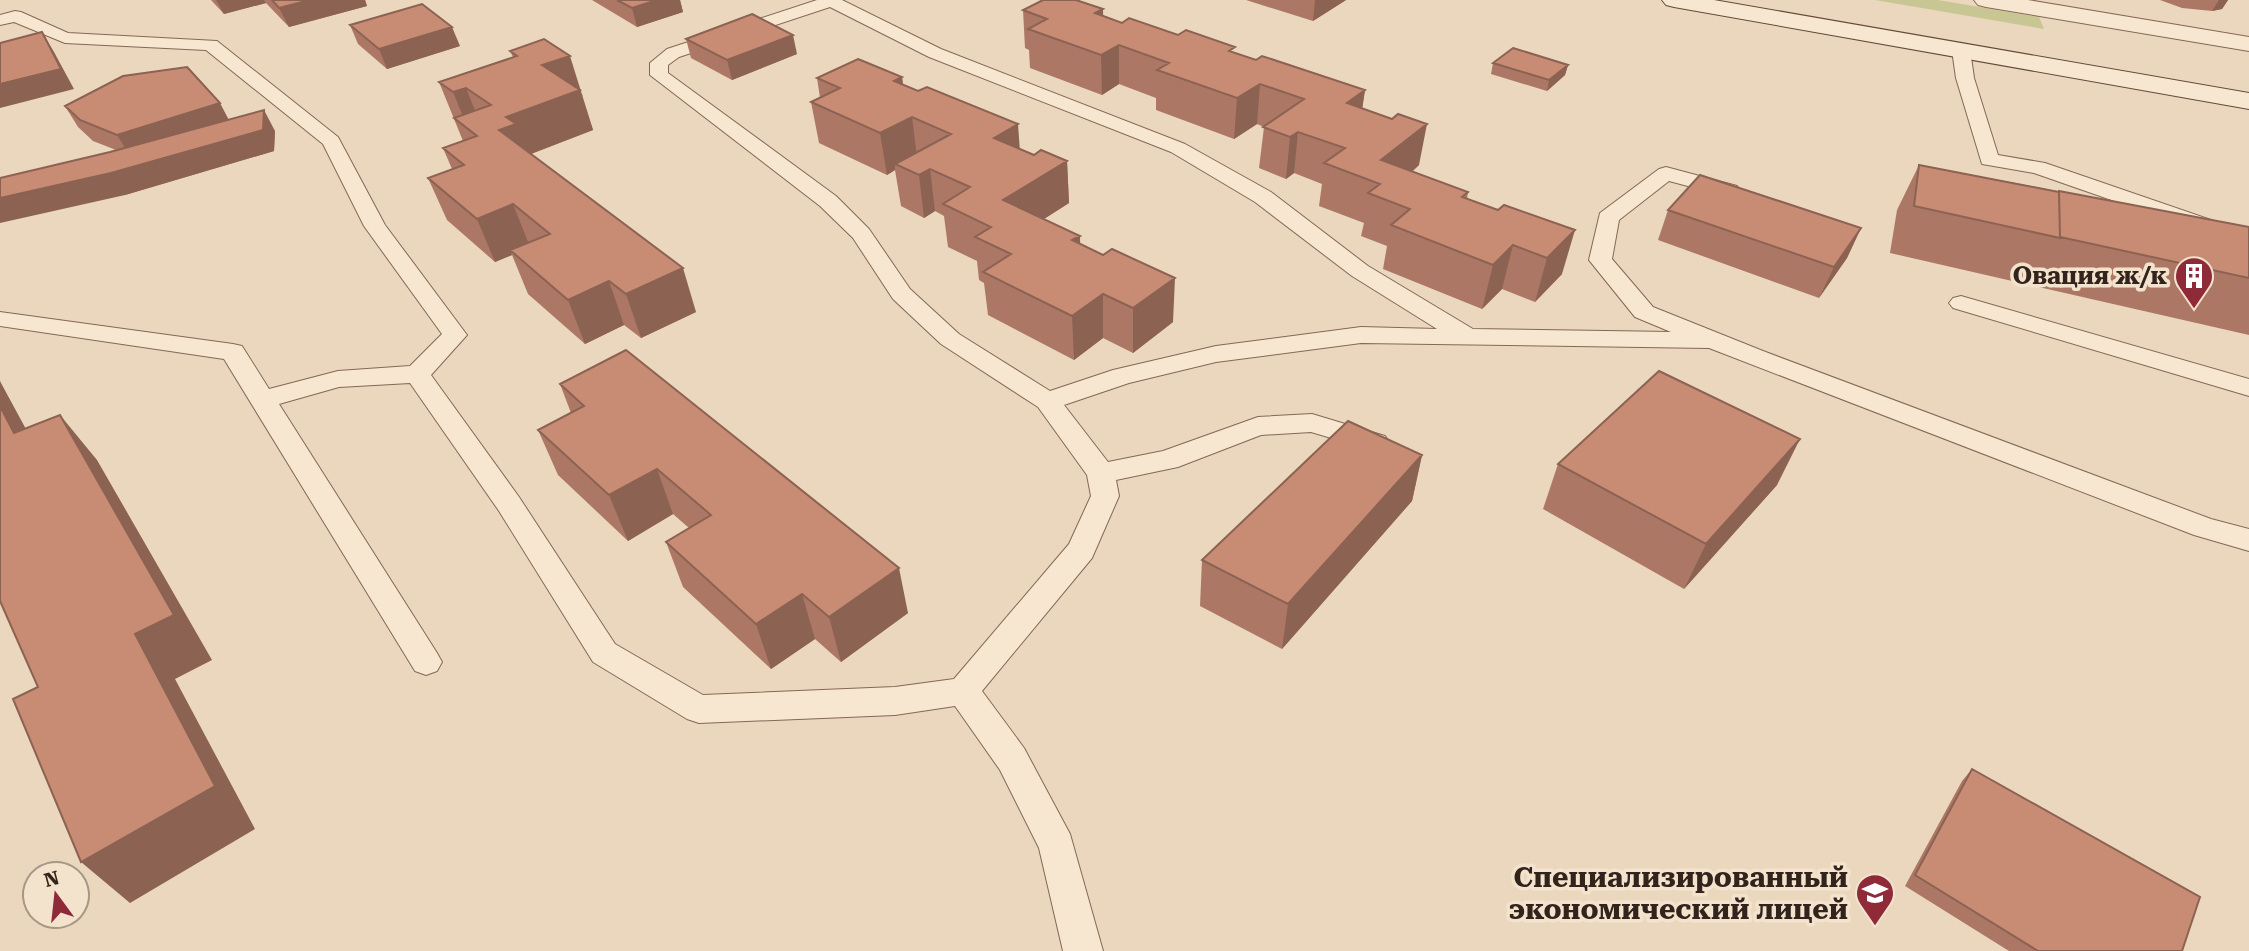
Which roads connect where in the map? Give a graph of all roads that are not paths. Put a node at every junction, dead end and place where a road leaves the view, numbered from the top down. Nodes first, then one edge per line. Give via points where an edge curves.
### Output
1 (1675, 0) edge
2 (1804, 0) edge
3 (1986, 0) edge
4 (830, 1) edge
5 (0, 20) edge
6 (1993, 32) dead end
7 (2249, 44) edge
8 (1961, 50) junction
9 (2249, 101) edge
10 (1758, 199) edge
11 (2249, 241) edge
12 (1961, 303) dead end
13 (0, 319) edge
14 (1467, 337) junction
15 (1712, 340) junction
16 (417, 374) junction
17 (2249, 388) edge
18 (262, 400) junction
19 (1047, 401) junction
20 (1398, 449) edge
21 (1101, 473) junction
22 (2249, 540) edge
23 (426, 662) dead end
24 (963, 691) junction
25 (1083, 951) edge

1 - 8 main road
2 - 6 main road
3 - 7 main road
4 - 14 lane via 935,53 1178,148 1263,197 1360,271
4 - 19 lane via 673,53 659,63 659,75 828,201 861,234 901,294 950,339
5 - 16 lane via 15,16 65,37 211,45 331,141 374,226 455,335
8 - 9 main road
8 - 11 lane via 1989,159 2039,167
10 - 15 lane via 1666,173 1608,218 1600,260 1644,312
12 - 17 lane
13 - 18 lane via 233,352
14 - 15 lane
14 - 19 lane via 1361,335 1216,354 1122,376
15 - 22 lane via 2204,528
16 - 18 lane via 338,379
16 - 24 lane via 509,503 604,653 699,709 895,701
18 - 23 lane
19 - 21 lane
20 - 21 lane via 1312,423 1258,426 1168,460
21 - 24 lane via 1105,496 1081,550
24 - 25 lane via 1012,760 1057,846

